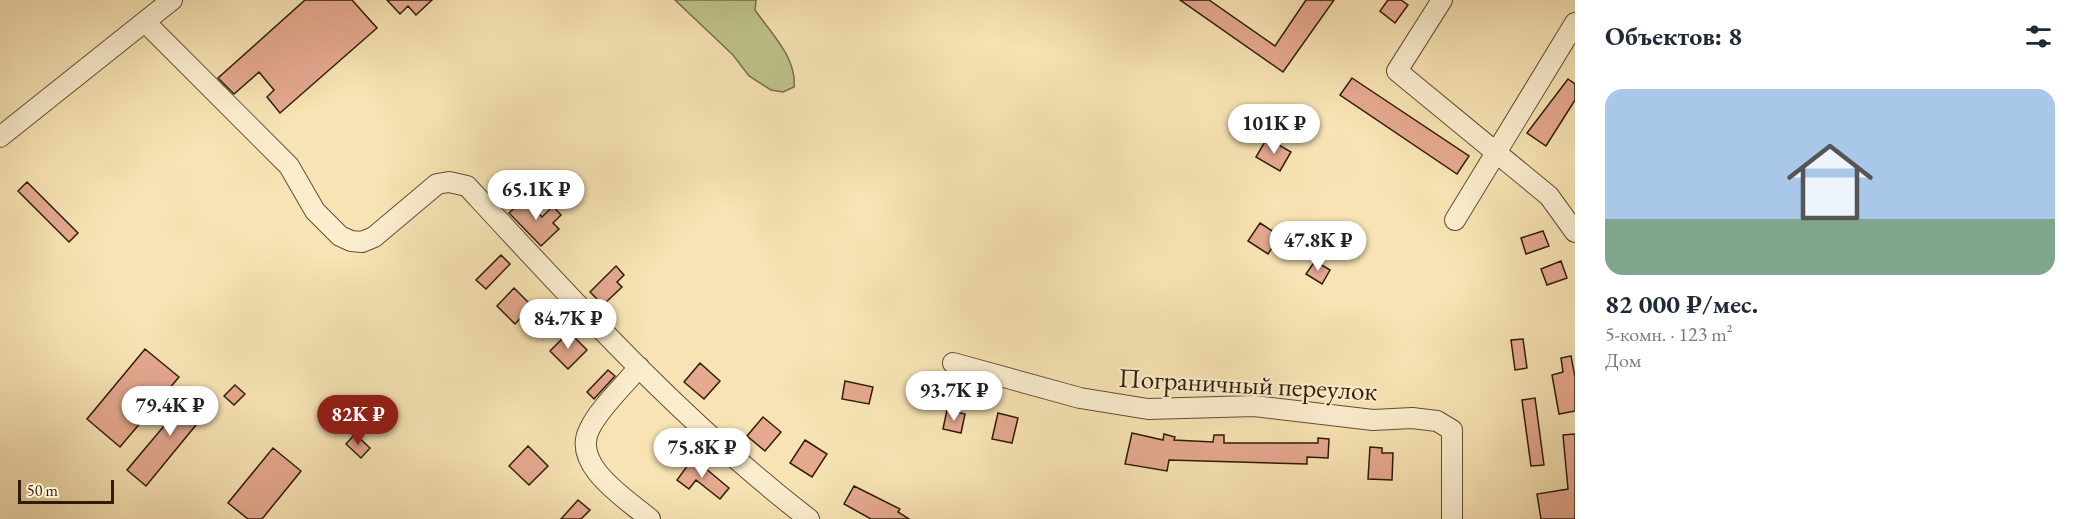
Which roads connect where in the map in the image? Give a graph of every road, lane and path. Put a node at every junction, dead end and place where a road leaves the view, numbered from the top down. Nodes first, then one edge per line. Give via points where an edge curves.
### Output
1 (172, 0) edge
2 (1442, 0) edge
3 (145, 22) junction
4 (1575, 23) edge
5 (0, 137) edge
6 (1496, 151) junction
7 (1455, 220) dead end
8 (1575, 232) edge
9 (953, 363) dead end
10 (639, 367) junction
11 (650, 519) edge
12 (809, 519) edge
13 (1452, 519) edge

1 - 3 street
2 - 6 street via 1397,71
3 - 5 street
3 - 10 street via 289,165 315,211 340,236 351,241 368,240 437,184 467,186
4 - 6 street
6 - 7 street
6 - 8 street via 1548,196
9 - 13 street, Пограничный переулок via 1080,398 1148,409 1254,406 1373,420 1437,421 1452,430
10 - 11 street via 590,427 584,442 586,458 594,469
10 - 12 street via 753,476

